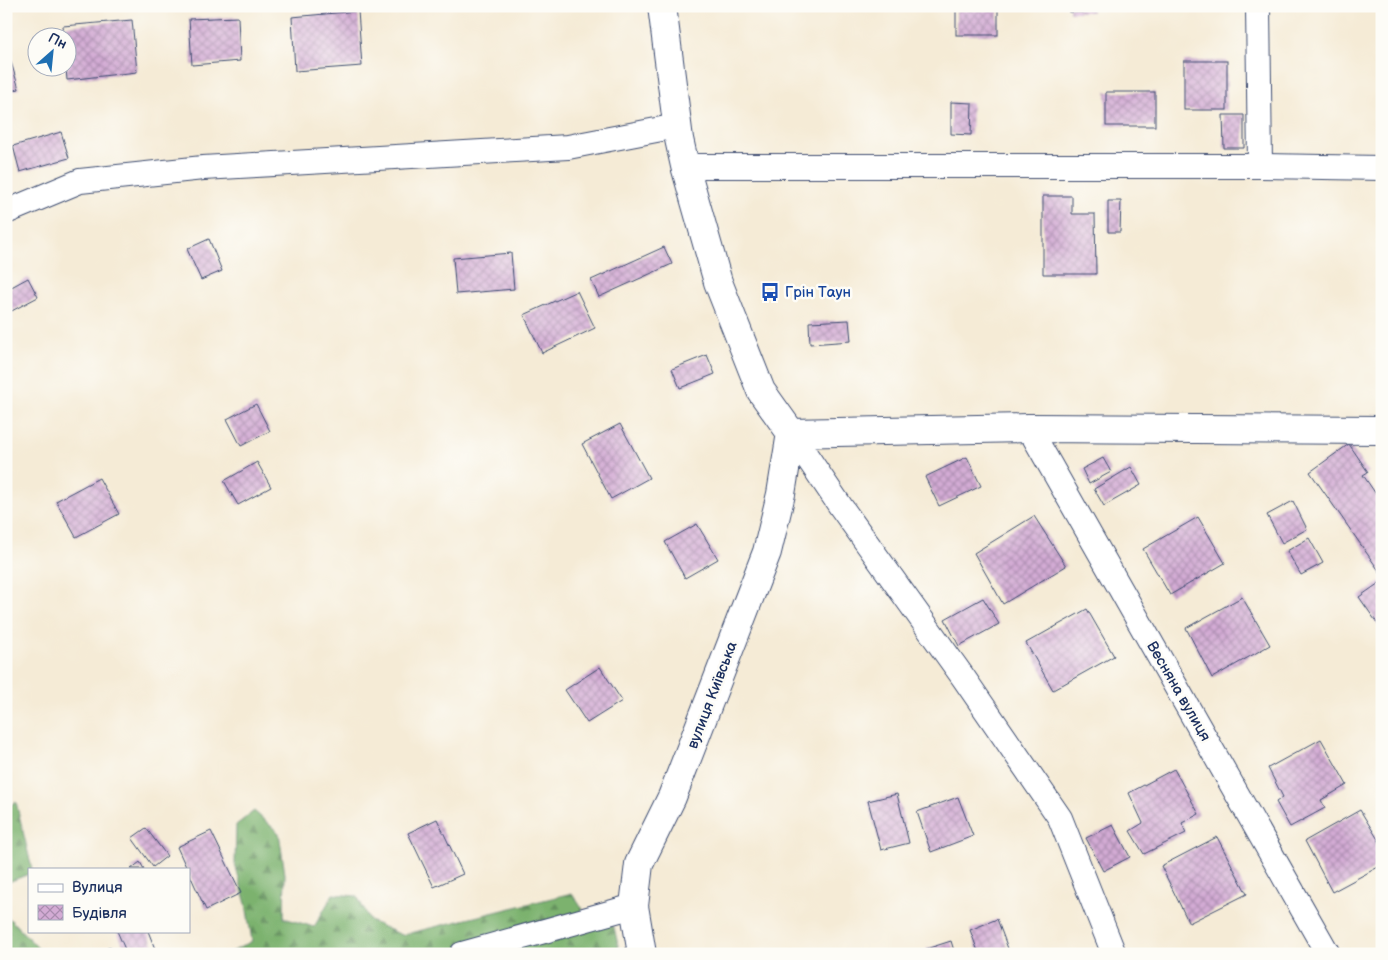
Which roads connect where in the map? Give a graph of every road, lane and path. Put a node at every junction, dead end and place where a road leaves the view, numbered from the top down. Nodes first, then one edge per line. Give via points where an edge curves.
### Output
1 (662, 6) edge
2 (1258, 6) edge
3 (677, 126) junction
4 (685, 166) junction
5 (1260, 166) junction
6 (1382, 168) edge
7 (6, 212) edge
8 (1029, 428) junction
9 (1382, 430) edge
10 (791, 433) junction
11 (634, 906) junction
12 (462, 954) edge
13 (642, 954) edge
14 (1114, 954) edge
15 (1328, 954) edge

1 - 3 street
2 - 5 street
3 - 4 street
3 - 7 street via 568,147 204,168 80,181
4 - 5 street
4 - 10 street via 718,282 760,391
5 - 6 street
8 - 9 street
8 - 10 street
8 - 15 street, Весняна вулиця
10 - 11 street, вулиця Київська via 767,552 672,797 639,864
10 - 14 street via 1060,818
11 - 12 street
11 - 13 street, вулиця Київська

